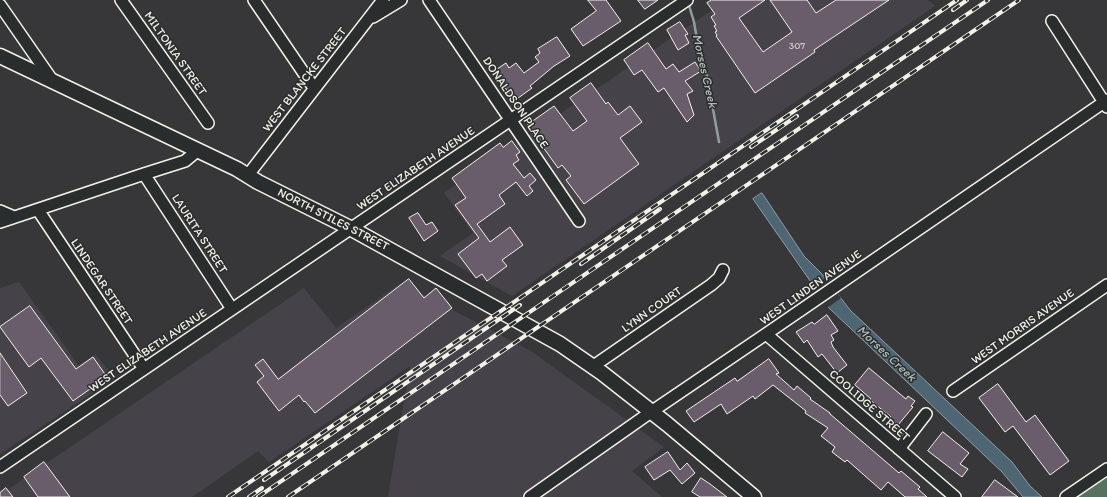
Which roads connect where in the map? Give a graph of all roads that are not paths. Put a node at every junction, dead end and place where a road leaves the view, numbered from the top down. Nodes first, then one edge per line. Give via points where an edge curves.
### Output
1 (122, 0) edge
2 (254, 0) edge
3 (383, 0) edge
4 (401, 0) edge
5 (429, 0) edge
6 (684, 2) edge
7 (0, 6) edge
8 (367, 20) junction
9 (1052, 22) dead end
10 (0, 56) edge
11 (52, 81) junction
12 (314, 88) junction
13 (1106, 103) edge
14 (511, 120) junction
15 (208, 124) dead end
16 (197, 151) junction
17 (144, 174) junction
18 (248, 176) junction
19 (38, 210) junction
20 (0, 211) edge
21 (14, 217) junction
22 (579, 221) dead end
23 (0, 222) edge
24 (352, 229) junction
25 (723, 270) dead end
26 (1107, 285) edge
27 (232, 309) junction
28 (766, 334) junction
29 (592, 367) junction
30 (144, 369) junction
31 (953, 391) dead end
32 (651, 412) junction
33 (926, 414) dead end
34 (899, 449) junction
35 (0, 468) edge
36 (1107, 469) edge
37 (530, 497) edge
38 (754, 497) edge
39 (955, 497) edge
40 (1066, 497) edge

1 - 15 street, MILTONIA STREET
2 - 12 street
3 - 8 street, WEST BLANCKE STREET
4 - 8 street
5 - 14 street, DONALDSON PLACE
6 - 14 street, WEST ELIZABETH AVENUE
7 - 11 street
8 - 12 street, WEST BLANCKE STREET
9 - 13 street
10 - 11 main road, NORTH STILES STREET
11 - 16 main road, NORTH STILES STREET
12 - 18 street, WEST BLANCKE STREET
13 - 28 street, WEST LINDEN AVENUE
14 - 22 street, DONALDSON PLACE
14 - 24 street, WEST ELIZABETH AVENUE
16 - 17 street via 185,161
16 - 18 main road, NORTH STILES STREET
17 - 19 street
17 - 27 street, LAURITA STREET
18 - 24 main road, NORTH STILES STREET
19 - 21 street
19 - 30 street, LINDEGAR STREET
20 - 21 street
21 - 23 street
24 - 27 street, WEST ELIZABETH AVENUE
24 - 29 main road, NORTH STILES STREET via 560,344
25 - 29 street, LYNN COURT via 711,285
26 - 31 street, WEST MORRIS AVENUE
27 - 30 street, WEST ELIZABETH AVENUE
28 - 32 street, WEST LINDEN AVENUE
28 - 34 street, COOLIDGE STREET
29 - 32 main road, NORTH STILES STREET
30 - 35 street, WEST ELIZABETH AVENUE
32 - 37 street, WEST LINDEN AVENUE
32 - 38 main road, NORTH STILES STREET
33 - 34 street
34 - 39 street, COOLIDGE STREET
36 - 40 street

